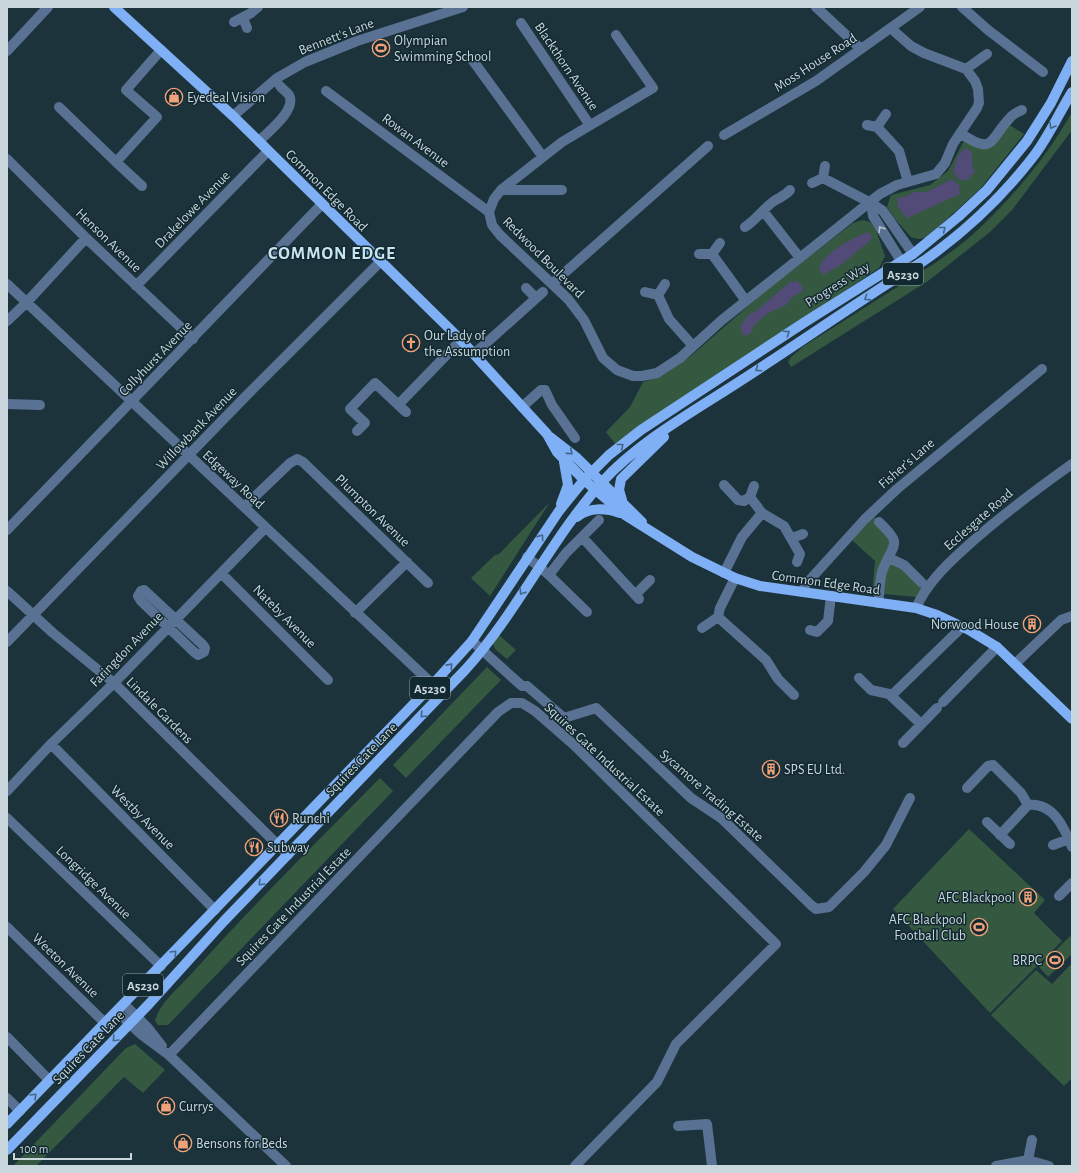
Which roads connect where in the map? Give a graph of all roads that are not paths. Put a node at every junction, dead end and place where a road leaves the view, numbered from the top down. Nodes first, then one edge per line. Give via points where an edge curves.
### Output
1 (48, 7) edge
2 (114, 7) edge
3 (258, 7) edge
4 (463, 7) edge
5 (816, 7) edge
6 (920, 7) edge
7 (962, 7) edge
8 (521, 23) dead end
9 (247, 28) dead end
10 (896, 32) dead end
11 (616, 35) dead end
12 (861, 49) junction
13 (161, 50) junction
14 (7, 51) edge
15 (987, 54) dead end
16 (471, 58) dead end
17 (1072, 62) edge
18 (966, 69) junction
19 (1043, 72) dead end
20 (280, 86) dead end
21 (326, 91) dead end
22 (1072, 92) edge
23 (59, 107) dead end
24 (1022, 110) dead end
25 (886, 114) dead end
26 (233, 116) junction
27 (589, 124) junction
28 (867, 125) dead end
29 (877, 127) junction
30 (960, 133) junction
31 (724, 135) dead end
32 (259, 142) junction
33 (708, 146) dead end
34 (268, 151) junction
35 (543, 157) junction
36 (7, 159) edge
37 (116, 162) junction
38 (825, 166) dead end
39 (823, 178) junction
40 (908, 182) junction
41 (812, 183) dead end
42 (142, 186) dead end
43 (501, 190) junction
44 (562, 190) dead end
45 (790, 190) dead end
46 (871, 203) junction
47 (322, 204) junction
48 (489, 212) junction
49 (764, 212) junction
50 (976, 220) junction
51 (745, 227) dead end
52 (86, 238) junction
53 (720, 243) dead end
54 (699, 254) dead end
55 (712, 254) junction
56 (800, 258) junction
57 (905, 258) junction
58 (380, 262) junction
59 (902, 274) junction
60 (553, 283) junction
61 (7, 284) edge
62 (665, 284) dead end
63 (136, 286) junction
64 (526, 288) dead end
65 (645, 292) dead end
66 (658, 295) junction
67 (746, 301) junction
68 (27, 302) junction
69 (7, 321) edge
70 (192, 340) junction
71 (461, 340) junction
72 (693, 346) junction
73 (474, 354) junction
74 (1042, 369) dead end
75 (132, 402) junction
76 (7, 404) edge
77 (40, 405) dead end
78 (522, 407) junction
79 (671, 427) junction
80 (357, 431) dead end
81 (546, 434) junction
82 (575, 438) dead end
83 (189, 456) junction
84 (563, 460) junction
85 (1072, 464) edge
86 (592, 471) junction
87 (584, 480) junction
88 (603, 481) junction
89 (724, 485) dead end
90 (754, 486) dead end
91 (596, 490) junction
92 (750, 497) junction
93 (622, 501) junction
94 (244, 507) junction
95 (559, 512) junction
96 (762, 513) junction
97 (625, 515) junction
98 (598, 520) dead end
99 (879, 522) dead end
100 (568, 525) junction
101 (265, 528) junction
102 (7, 530) edge
103 (655, 534) junction
104 (803, 534) dead end
105 (582, 537) junction
106 (792, 538) junction
107 (527, 557) junction
108 (889, 558) junction
109 (407, 562) junction
110 (797, 562) dead end
111 (539, 567) junction
112 (221, 573) junction
113 (724, 573) junction
114 (549, 575) junction
115 (735, 578) junction
116 (650, 580) dead end
117 (428, 583) dead end
118 (922, 583) dead end
119 (7, 591) edge
120 (802, 592) junction
121 (831, 596) junction
122 (878, 603) junction
123 (916, 608) junction
124 (587, 612) dead end
125 (355, 613) junction
126 (34, 616) junction
127 (1072, 616) edge
128 (718, 617) junction
129 (175, 618) junction
130 (168, 626) junction
131 (962, 627) junction
132 (702, 628) dead end
133 (816, 634) dead end
134 (472, 641) junction
135 (7, 642) edge
136 (997, 647) junction
137 (482, 651) junction
138 (1015, 664) junction
139 (859, 678) dead end
140 (328, 680) dead end
141 (114, 683) junction
142 (433, 684) junction
143 (443, 694) junction
144 (794, 695) dead end
145 (891, 696) junction
146 (1072, 719) edge
147 (921, 724) junction
148 (902, 743) dead end
149 (51, 744) junction
150 (967, 788) dead end
151 (7, 791) edge
152 (910, 798) dead end
153 (1028, 805) junction
154 (7, 818) edge
155 (987, 822) dead end
156 (1000, 835) junction
157 (1070, 843) edge
158 (1010, 844) dead end
159 (1053, 845) dead end
160 (278, 846) junction
161 (288, 855) junction
162 (1072, 883) edge
163 (1059, 896) dead end
164 (215, 910) junction
165 (7, 927) edge
166 (161, 966) junction
167 (124, 1004) junction
168 (117, 1012) junction
169 (137, 1016) junction
170 (106, 1024) junction
171 (129, 1024) junction
172 (7, 1038) edge
173 (169, 1055) junction
174 (50, 1080) junction
175 (72, 1084) junction
176 (7, 1098) edge
177 (20, 1111) junction
178 (7, 1124) edge
179 (678, 1126) dead end
180 (1032, 1140) dead end
181 (7, 1141) edge
182 (7, 1150) edge
183 (1028, 1160) junction
184 (286, 1166) edge
185 (575, 1166) edge
186 (712, 1166) edge
187 (996, 1166) edge
188 (1049, 1166) edge

1 - 14 street
2 - 13 main road, Common Edge Road
3 - 9 street via 239,20
4 - 26 street, Bennett's Lane via 357,41 305,62 277,78
5 - 12 street
6 - 12 street, Moss House Road
7 - 19 street
8 - 27 street, Blackthorn Avenue
10 - 18 street via 911,46 924,53
11 - 27 street, Redwood Boulevard via 653,88
12 - 31 street, Moss House Road via 816,81
13 - 26 main road, Common Edge Road
13 - 37 street via 126,90 157,117
15 - 18 street
16 - 35 street
57 -> 17 main road, Progress Way / A5230 via 958,217 987,190 1039,122
18 - 30 street, Redwood Boulevard via 975,81 979,103
20 - 32 street via 289,95 288,110
21 - 48 street, Rowan Avenue
22 -> 50 main road, Progress Way / A5230 via 1034,156
23 - 37 street
24 - 30 street via 1009,119 997,137 989,143 976,142
25 - 29 street
26 - 32 main road, Common Edge Road
27 - 35 street, Redwood Boulevard
28 - 29 street
29 - 40 street via 899,151
30 - 40 street, Redwood Boulevard via 945,163 936,174
32 - 34 main road, Common Edge Road
33 - 60 street
34 - 47 main road, Common Edge Road
34 - 63 street, Drakelowe Avenue
35 - 43 street, Redwood Boulevard
36 - 52 street, Henson Avenue
37 - 42 street
38 - 39 street
39 - 41 street
39 - 46 street
40 - 46 street, Redwood Boulevard via 887,190
43 - 44 street
43 - 48 street, Redwood Boulevard
45 - 49 street
46 - 56 street, Redwood Boulevard
57 -> 46 street via 873,216
46 - 57 street via 883,211
47 - 58 main road, Common Edge Road
47 - 70 street, Collyhurst Avenue
48 - 60 street, Redwood Boulevard via 492,225 500,235
49 - 51 street
49 - 56 street
50 - 57 main road via 965,223 922,256
50 - 59 main road, Progress Way / A5230 via 936,253
52 - 63 street, Henson Avenue
52 - 68 street
53 - 55 street
54 - 55 street
55 - 67 street
56 - 67 street, Redwood Boulevard
57 - 59 main road
86 -> 57 main road, Progress Way / A5230 via 641,430
58 - 71 main road, Common Edge Road
58 - 83 street, Willowbank Avenue
59 -> 79 main road, Progress Way / A5230
60 - 72 street, Redwood Boulevard via 579,312 603,358 617,370 633,376 650,375 663,369
61 - 68 street, Edgeway Road
62 - 66 street
63 - 70 street, Henson Avenue
64 - 73 street via 540,295
65 - 66 street
66 - 72 street via 669,319
67 - 72 street, Redwood Boulevard
68 - 69 street
68 - 75 street, Edgeway Road
70 - 75 street, Collyhurst Avenue
71 - 73 main road, Common Edge Road
71 - 80 street via 402,408 375,383 346,406 365,423
73 - 78 main road, Common Edge Road
74 - 120 street, Fisher's Lane via 896,489 806,584
75 - 83 street, Edgeway Road
75 - 102 street, Collyhurst Avenue
76 - 77 street
78 - 81 main road, Common Edge Road
78 - 82 street via 540,390 545,390 552,405
79 - 88 main road, Progress Way / A5230 via 625,460
79 - 93 main road via 661,441 621,479 619,490
81 - 84 main road, Common Edge Road
81 -> 86 main road, Common Edge Road
83 - 94 street, Edgeway Road
83 - 126 street, Willowbank Avenue
84 - 87 main road, Common Edge Road
84 - 95 main road via 568,485
85 - 123 street, Ecclesgate Road via 1029,494 978,536 946,566 921,596
86 - 87 main road, Squires Gate Lane / A5230
86 - 88 main road, Common Edge Road
87 - 91 main road, Common Edge Road
87 - 95 main road, Squires Gate Lane / A5230
88 - 91 main road, Progress Way / A5230
88 - 93 main road, Common Edge Road
89 - 92 street via 738,500
90 - 92 street
91 - 97 main road, Common Edge Road
91 - 100 main road, Squires Gate Lane / A5230
92 - 96 street
93 - 103 main road, Common Edge Road
94 - 101 street, Edgeway Road
94 - 109 street, Plumpton Avenue via 290,462 297,459
107 -> 95 main road, Squires Gate Lane / A5230
96 - 106 street via 784,526
96 - 113 street via 748,527
97 - 100 main road via 608,509 587,511
97 - 103 main road, Common Edge Road
98 - 105 street
99 - 108 street via 894,539
100 - 111 main road, Squires Gate Lane / A5230
101 - 112 street, Faringdon Avenue
101 - 125 street, Edgeway Road
103 - 113 main road, Common Edge Road
104 - 106 street
105 - 114 street
105 - 116 street via 637,597
106 - 110 street via 800,554
107 - 111 street
107 - 134 main road, Squires Gate Lane / A5230
108 - 118 street via 904,565
108 - 122 street via 883,570
109 - 117 street, Plumpton Avenue
109 - 125 street
111 - 114 street
111 -> 137 main road, Squires Gate Lane / A5230
112 - 129 street, Faringdon Avenue
112 - 140 street, Nateby Avenue
113 - 115 main road, Common Edge Road
114 - 124 street
115 - 120 main road, Common Edge Road via 760,586
115 - 128 street
119 - 126 street, Lindale Gardens
120 - 121 main road, Common Edge Road
121 - 122 main road, Common Edge Road
121 - 133 street via 828,621
122 - 123 main road, Common Edge Road
123 - 131 main road, Common Edge Road
125 - 142 street, Edgeway Road
126 - 135 street, Willowbank Avenue
126 - 141 street, Lindale Gardens
127 - 138 street via 1064,618
128 - 132 street
128 - 144 street via 770,658 778,678
129 - 130 street, Faringdon Avenue
129 - 130 street via 147,591 141,591 138,596 141,601
129 - 130 street via 203,645 204,652 198,655
130 - 141 street, Faringdon Avenue
131 - 136 main road, Common Edge Road
131 - 145 street
134 - 137 street
142 -> 134 main road, Squires Gate Lane / A5230
136 - 138 main road, Common Edge Road
136 - 147 street
137 - 143 main road, Squires Gate Lane / A5230
137 - 152 street, Sycamore Trading Estate via 522,686 528,686 564,718 596,708 691,798 721,818 816,909 824,909 834,903 879,856
138 - 146 main road, Common Edge Road
139 - 145 street via 871,690
141 - 149 street, Faringdon Avenue
141 - 160 street, Lindale Gardens
142 - 143 street, Edgeway Road
142 - 160 main road, Squires Gate Lane / A5230
143 -> 161 main road, Squires Gate Lane / A5230
145 - 147 street
147 - 148 street
149 - 151 street, Faringdon Avenue
149 - 164 street, Westby Avenue
150 - 153 street via 991,764 1021,793
153 - 156 street
153 - 157 street via 1036,804 1057,817
154 - 166 street, Longridge Avenue
155 - 156 street
156 - 158 street
157 - 159 street
160 - 161 street, Lindale Gardens
160 - 164 main road, Squires Gate Lane / A5230
161 -> 169 main road, Squires Gate Lane / A5230
162 - 163 street
166 -> 164 main road, Squires Gate Lane / A5230
165 - 170 street, Weeton Avenue
166 - 167 main road, Squires Gate Lane / A5230
167 - 168 main road, Squires Gate Lane / A5230
167 - 169 street
168 - 170 main road, Squires Gate Lane / A5230
168 - 171 street
169 - 171 main road, Squires Gate Lane / A5230
169 - 173 street
170 - 174 main road, Squires Gate Lane / A5230
171 - 173 street
171 -> 175 main road, Squires Gate Lane / A5230
172 - 174 street
173 - 184 street
173 - 185 street, Squires Gate Industrial Estate via 498,712 511,703 522,703 574,745 776,944 676,1044 657,1082
177 -> 174 main road, Squires Gate Lane / A5230
175 - 181 main road via 34,1114
175 - 182 main road, Squires Gate Lane / A5230
176 - 177 street
177 - 178 main road, Squires Gate Lane / A5230
179 - 186 street via 707,1124
180 - 183 street
183 - 187 street
183 - 188 street

